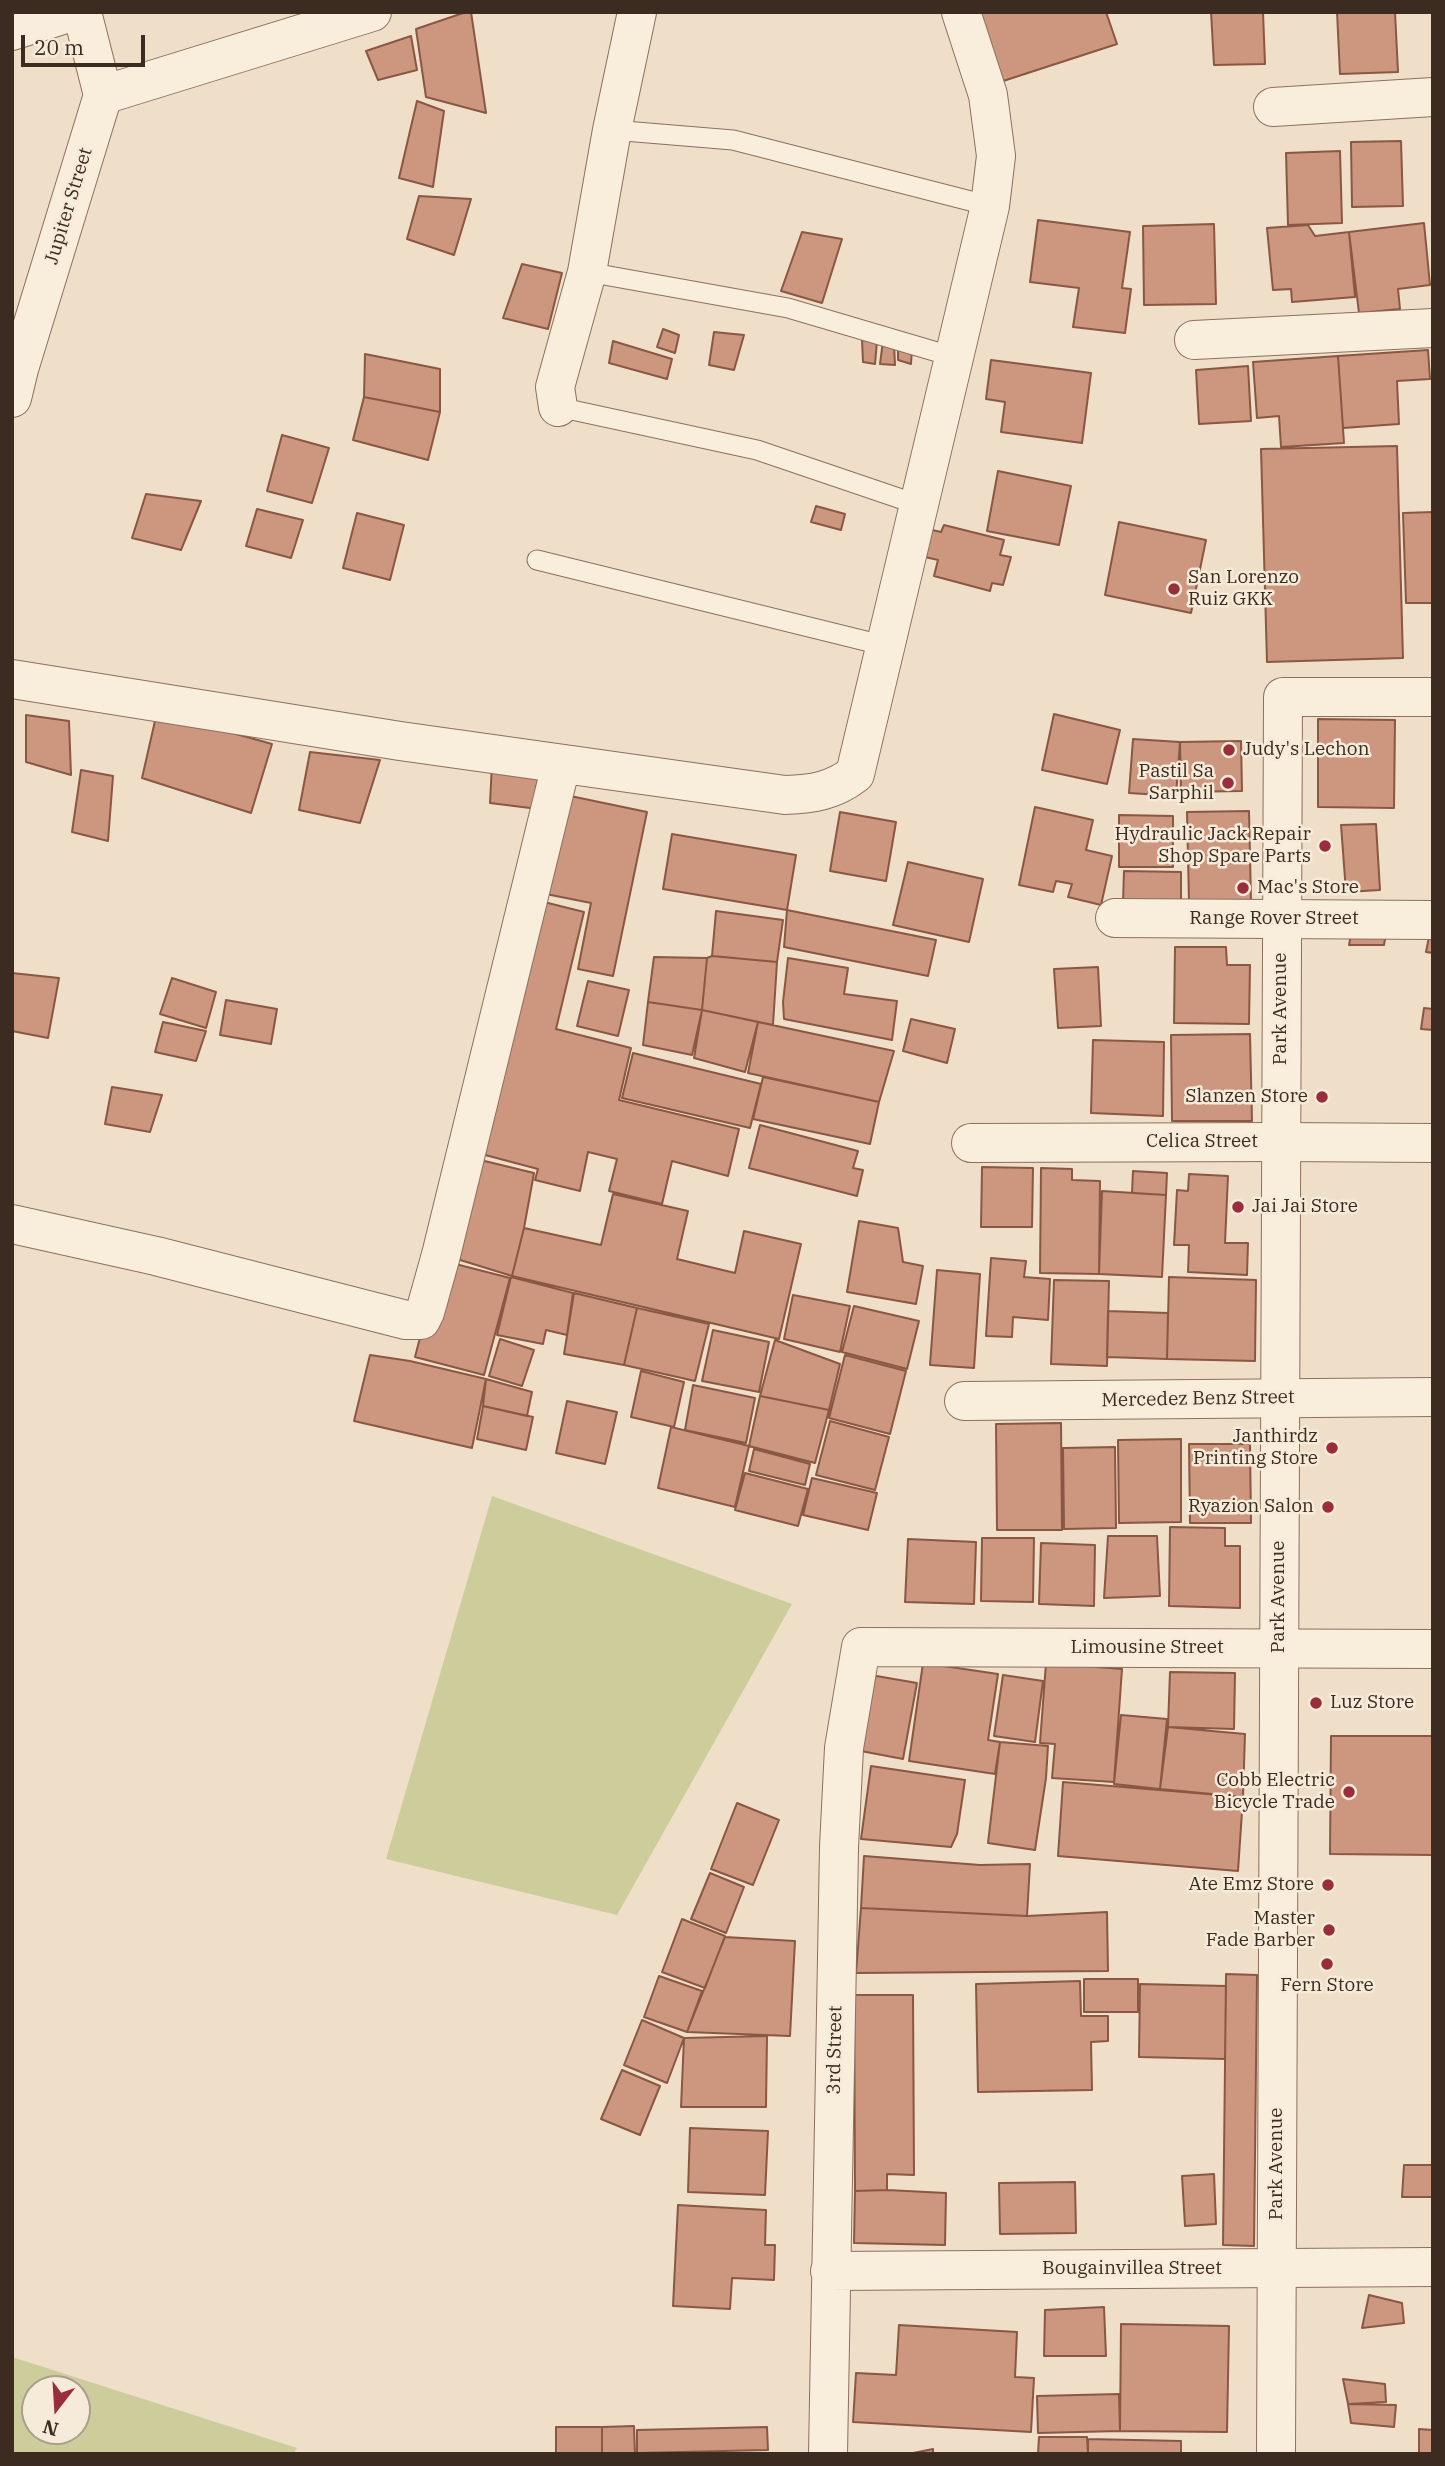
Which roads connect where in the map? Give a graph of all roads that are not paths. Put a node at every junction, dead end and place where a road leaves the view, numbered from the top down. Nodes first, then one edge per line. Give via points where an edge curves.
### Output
1 (72, 12) edge
2 (82, 12) edge
3 (372, 12) edge
4 (637, 12) edge
5 (961, 12) edge
6 (12, 31) edge
7 (103, 95) junction
8 (1433, 97) edge
9 (1273, 107) dead end
10 (612, 130) junction
11 (990, 205) junction
12 (587, 272) junction
13 (1433, 328) edge
14 (1194, 340) dead end
15 (954, 357) junction
16 (12, 398) edge
17 (558, 407) joint
18 (919, 505) junction
19 (537, 560) dead end
20 (886, 646) junction
21 (12, 679) edge
22 (1433, 697) edge
23 (561, 765) junction
24 (1115, 918) dead end
25 (1281, 918) junction
26 (1433, 920) edge
27 (1281, 1142) junction
28 (971, 1143) dead end
29 (1433, 1143) edge
30 (12, 1224) edge
31 (1433, 1397) edge
32 (1280, 1398) junction
33 (964, 1401) dead end
34 (861, 1647) joint
35 (1279, 1648) junction
36 (1433, 1649) edge
37 (1433, 2267) edge
38 (1276, 2268) junction
39 (830, 2271) junction
40 (828, 2454) edge
41 (1276, 2454) edge

1 - 6 street
2 - 7 street
3 - 7 street
4 - 10 street
5 - 11 street via 988,95 996,156
7 - 16 street, Jupiter Street
8 - 9 street
10 - 11 lane via 733,140
10 - 12 street
11 - 15 street
12 - 15 lane via 788,308
12 - 17 street via 555,387
13 - 14 street
15 - 18 street
17 - 18 lane via 757,450
18 - 20 street
19 - 20 lane
20 - 23 street via 855,774 840,786 813,794 785,795
21 - 23 street
22 - 25 street, Park Avenue via 1283,697
23 - 30 street via 421,1320 405,1320
24 - 25 street, Range Rover Street
25 - 26 street, Range Rover Street
25 - 27 street, Park Avenue
27 - 28 street, Celica Street
27 - 29 street, Celica Street
27 - 32 street, Park Avenue
31 - 32 street, Mercedez Benz Street
32 - 33 street, Mercedez Benz Street
32 - 35 street, Park Avenue
34 - 35 street, Limousine Street
34 - 39 street, 3rd Street via 844,1748 839,1847
35 - 36 street, Limousine Street
35 - 38 street, Park Avenue
37 - 38 street, Bougainvillea Street
38 - 39 street, Bougainvillea Street
38 - 41 street, Park Avenue
39 - 40 street, 3rd Street

